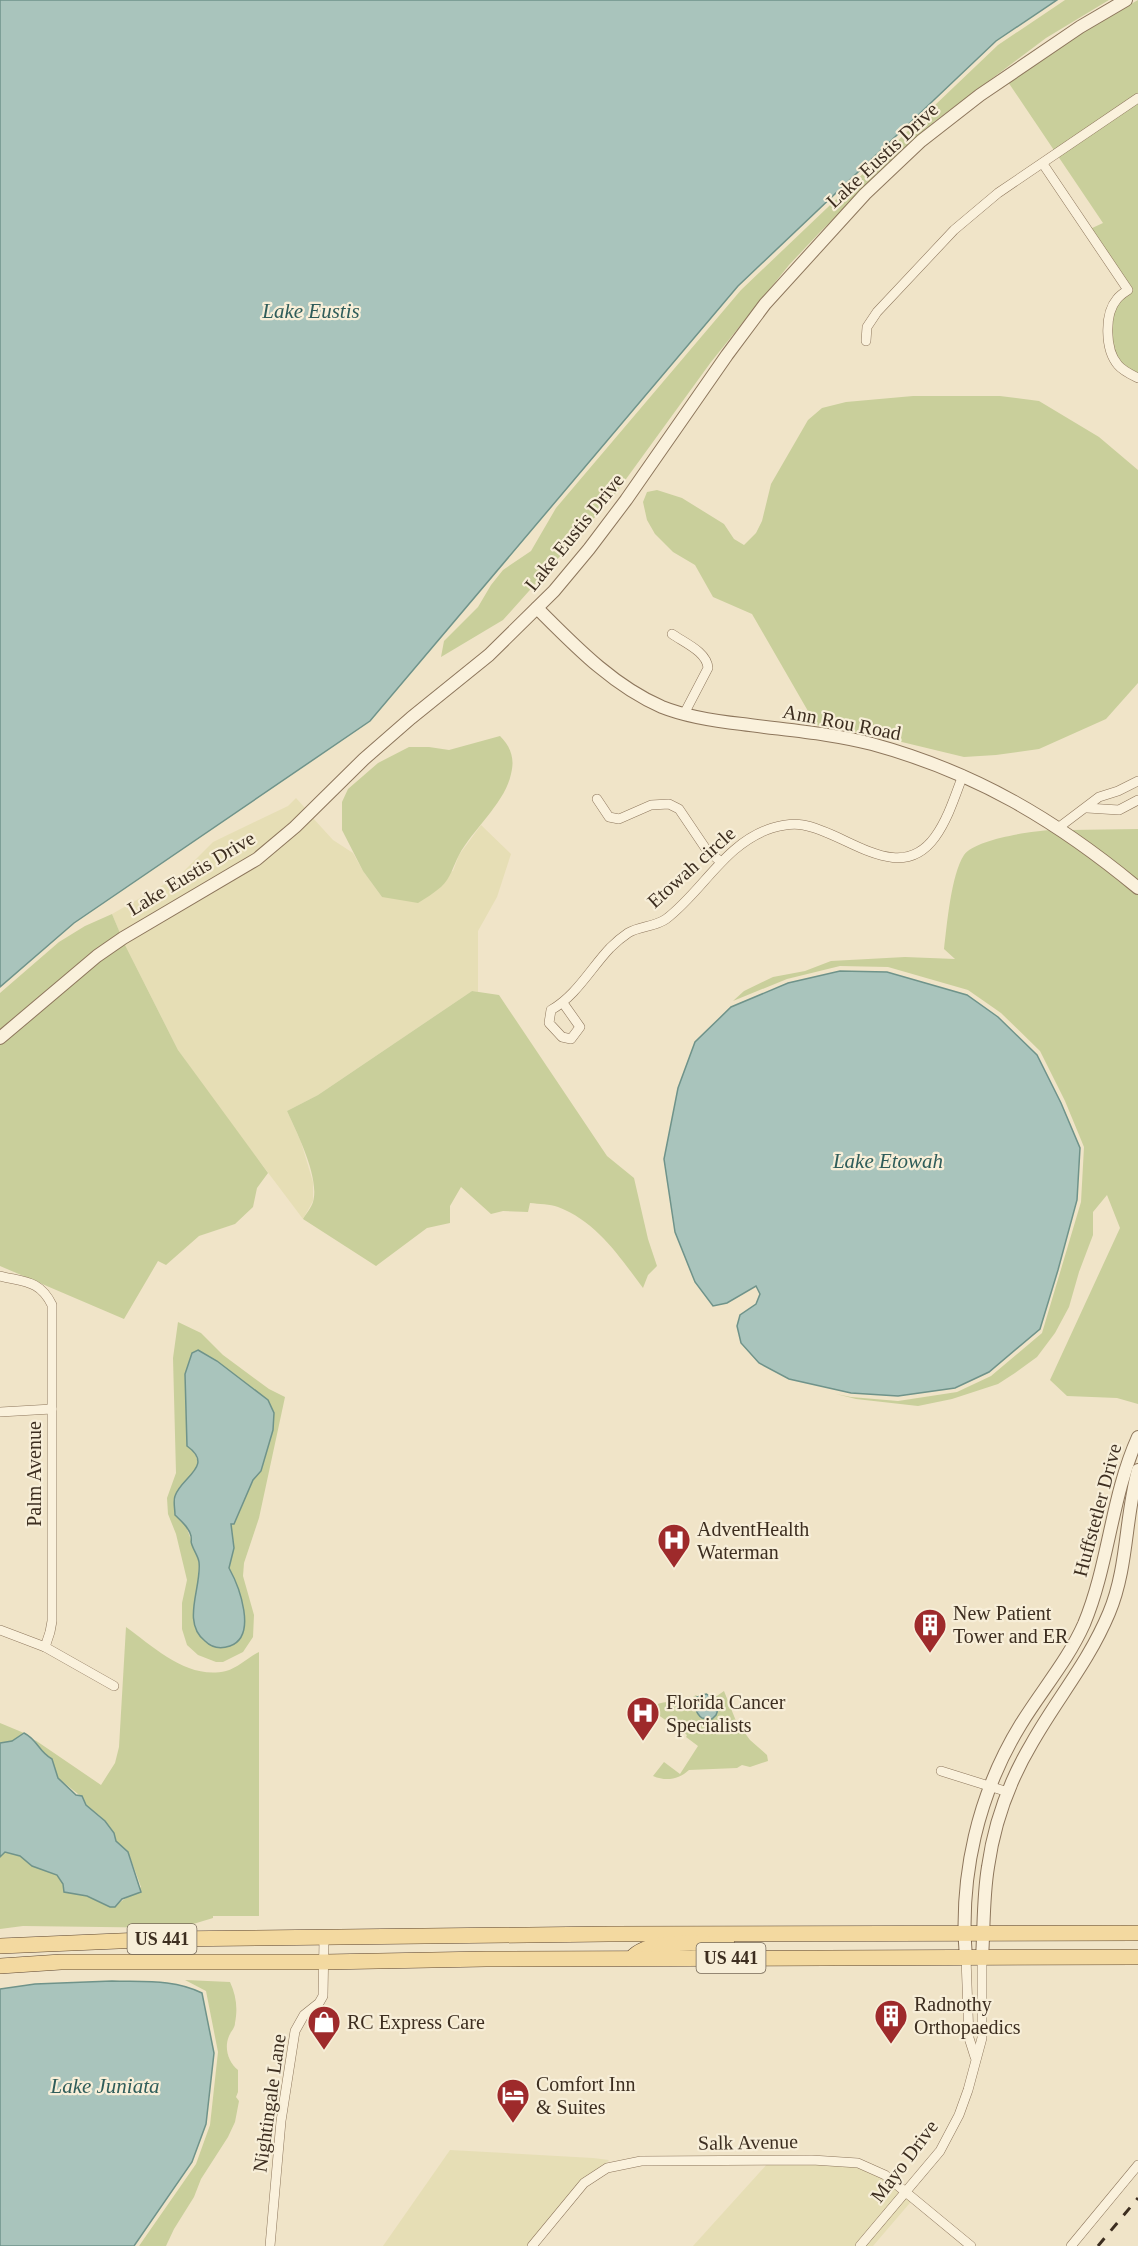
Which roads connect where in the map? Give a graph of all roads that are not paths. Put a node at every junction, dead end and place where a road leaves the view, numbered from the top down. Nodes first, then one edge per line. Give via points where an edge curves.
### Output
1 (1126, 0) edge
2 (1138, 98) edge
3 (1043, 164) junction
4 (866, 341) dead end
5 (1138, 378) edge
6 (537, 608) junction
7 (672, 634) dead end
8 (684, 714) junction
9 (963, 775) junction
10 (1135, 783) edge
11 (1138, 794) edge
12 (597, 799) dead end
13 (1138, 800) edge
14 (1087, 808) junction
15 (1058, 828) junction
16 (721, 862) junction
17 (1138, 888) edge
18 (563, 1003) dead end
19 (0, 1038) edge
20 (0, 1276) edge
21 (52, 1409) junction
22 (0, 1412) edge
23 (1138, 1437) edge
24 (1138, 1470) edge
25 (0, 1630) edge
26 (45, 1647) junction
27 (114, 1686) dead end
28 (941, 1771) dead end
29 (990, 1786) junction
30 (1008, 1792) junction
31 (1138, 1933) edge
32 (796, 1934) junction
33 (964, 1934) junction
34 (984, 1934) junction
35 (324, 1938) junction
36 (0, 1946) edge
37 (632, 1958) junction
38 (966, 1958) junction
39 (982, 1958) junction
40 (1138, 1958) edge
41 (324, 1962) junction
42 (0, 1966) edge
43 (975, 2057) junction
44 (1138, 2165) edge
45 (906, 2192) junction
46 (270, 2246) edge
47 (532, 2246) edge
48 (860, 2246) edge
49 (971, 2246) edge
50 (1071, 2246) edge

1 - 6 street, Lake Eustis Drive via 981,94 921,141 865,194 765,303 626,500
2 - 3 street via 1056,151
3 - 4 street via 998,193 954,230 877,312 867,327
3 - 5 street via 1128,290 1110,312 1110,349 1118,365
6 - 8 street, Ann Rou Road via 621,684 662,707
6 - 19 street, Lake Eustis Drive via 257,859 123,938
7 - 8 street via 702,655 708,668
8 - 9 street, Ann Rou Road via 861,741
9 - 15 street, Ann Rou Road
9 - 16 street, Etowah circle via 944,824 928,846 916,854 899,859 871,853 824,831 789,824 754,836
10 - 11 street
10 - 14 street via 1099,797
12 - 16 street via 609,817 619,819 651,805 669,804 679,809 706,849
13 - 14 street via 1119,810
14 - 15 street
15 - 17 street, Ann Rou Road
16 - 18 street, Etowah circle via 663,921 628,933 611,947
20 - 21 street, Palm Avenue via 36,1285 52,1305
21 - 22 street
21 - 26 street, Palm Avenue via 52,1621
23 - 29 street, Huffstetler Drive via 1083,1625 1066,1659 1021,1724
24 - 30 street, Huffstetler Drive via 1110,1610 1088,1657 1031,1743
25 - 26 street
26 - 27 street
28 - 29 street
29 - 30 street
29 - 33 street, Huffstetler Drive via 969,1865
30 - 34 street, Huffstetler Drive via 988,1867
31 - 34 main road, US 441
32 - 33 main road, US 441
32 - 35 main road, US 441
32 - 37 main road via 783,1942 652,1946
33 - 34 main road, US 441
33 - 38 street, Huffstetler Drive
34 - 39 street, Huffstetler Drive
35 - 36 main road, US 441
35 - 41 street, Nightingale Lane
37 - 38 main road, US 441
37 - 41 main road, US 441
38 - 39 main road, US 441
38 - 43 street, Mayo Drive via 969,2038
39 - 40 main road, US 441
39 - 43 street, Mayo Drive via 982,2038
41 - 42 main road, US 441 via 61,1962
41 - 46 street, Nightingale Lane via 321,2000 304,2015 295,2031 281,2121
43 - 45 street, Mayo Drive via 968,2090 949,2136
44 - 50 street
45 - 47 street, Salk Avenue via 872,2168 843,2161 640,2161 607,2168 584,2182
45 - 48 street, Mayo Drive
45 - 49 street, Salk Avenue

